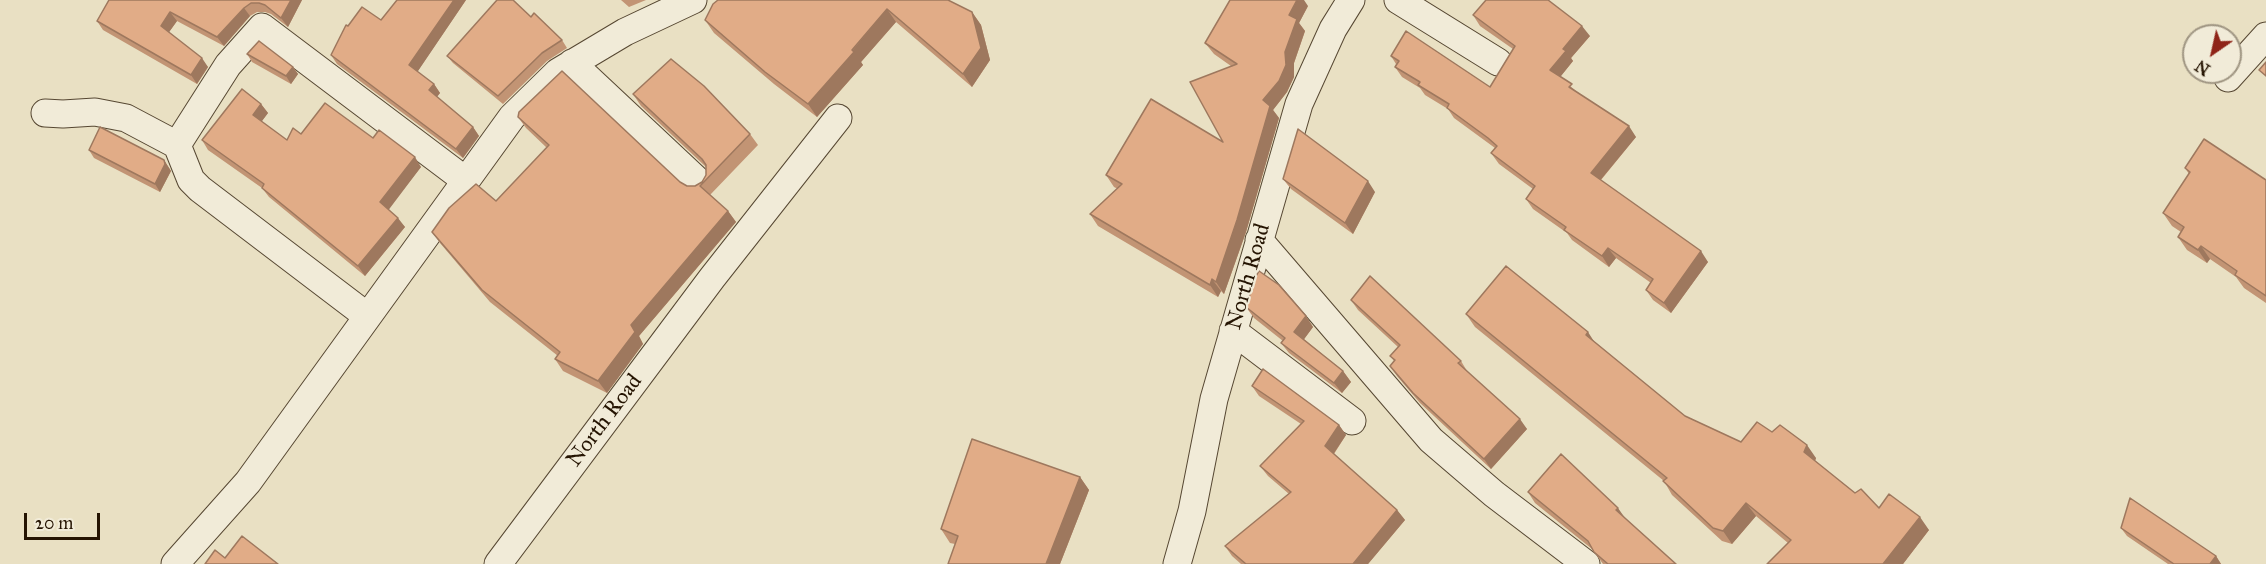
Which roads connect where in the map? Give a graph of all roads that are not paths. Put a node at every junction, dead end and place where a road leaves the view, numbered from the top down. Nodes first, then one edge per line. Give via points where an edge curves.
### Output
1 (693, 0) edge
2 (1351, 0) edge
3 (1398, 0) edge
4 (2266, 36) edge
5 (1498, 62) dead end
6 (573, 63) junction
7 (2242, 63) edge
8 (45, 113) dead end
9 (838, 118) dead end
10 (177, 145) junction
11 (465, 180) junction
12 (699, 182) edge
13 (1259, 240) junction
14 (367, 316) junction
15 (1233, 332) junction
16 (1352, 421) dead end
17 (175, 564) edge
18 (498, 564) edge
19 (1177, 564) edge
20 (1586, 564) edge

1 - 6 street via 625,32
2 - 13 street, North Road via 1299,104
3 - 5 street
4 - 7 street
6 - 11 street via 558,72 512,117
6 - 12 street
8 - 10 street via 95,112 126,118
9 - 18 street, North Road via 712,278
10 - 11 street via 228,65 262,27
10 - 14 street via 191,180 200,189
11 - 14 street
13 - 15 street, North Road
13 - 20 street via 1431,440
14 - 17 street via 248,482
15 - 16 street
15 - 19 street, North Road

